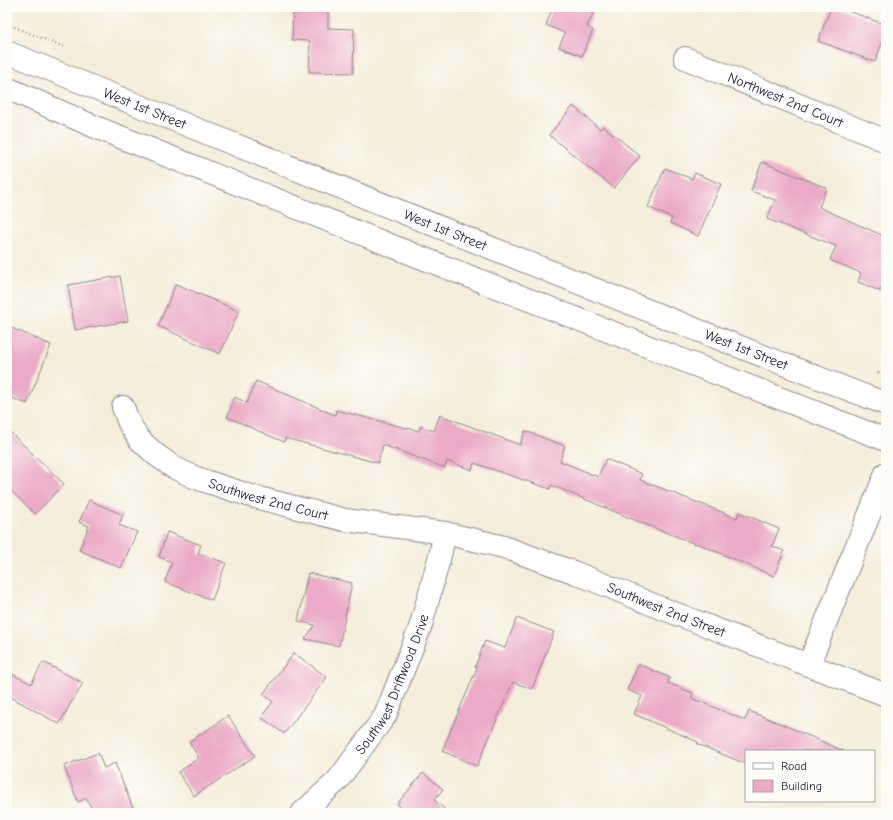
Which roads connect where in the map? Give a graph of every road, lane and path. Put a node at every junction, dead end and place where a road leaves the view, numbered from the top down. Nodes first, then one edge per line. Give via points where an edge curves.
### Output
1 (7, 52) edge
2 (685, 58) dead end
3 (7, 88) edge
4 (886, 141) edge
5 (886, 404) edge
6 (123, 407) dead end
7 (886, 440) edge
8 (886, 473) edge
9 (445, 533) junction
10 (809, 664) junction
11 (886, 694) edge
12 (302, 813) edge

1 - 5 main road, West 1st Street
2 - 4 main road, Northwest 2nd Court
3 - 7 main road via 93,126 394,247
6 - 9 main road, Southwest 2nd Court via 139,439 154,454 196,478 251,496 345,520
8 - 10 main road
9 - 10 main road, Southwest 2nd Street via 504,547
9 - 12 main road, Southwest Driftwood Drive via 421,625 384,716 338,780
10 - 11 main road, Southwest 2nd Street

